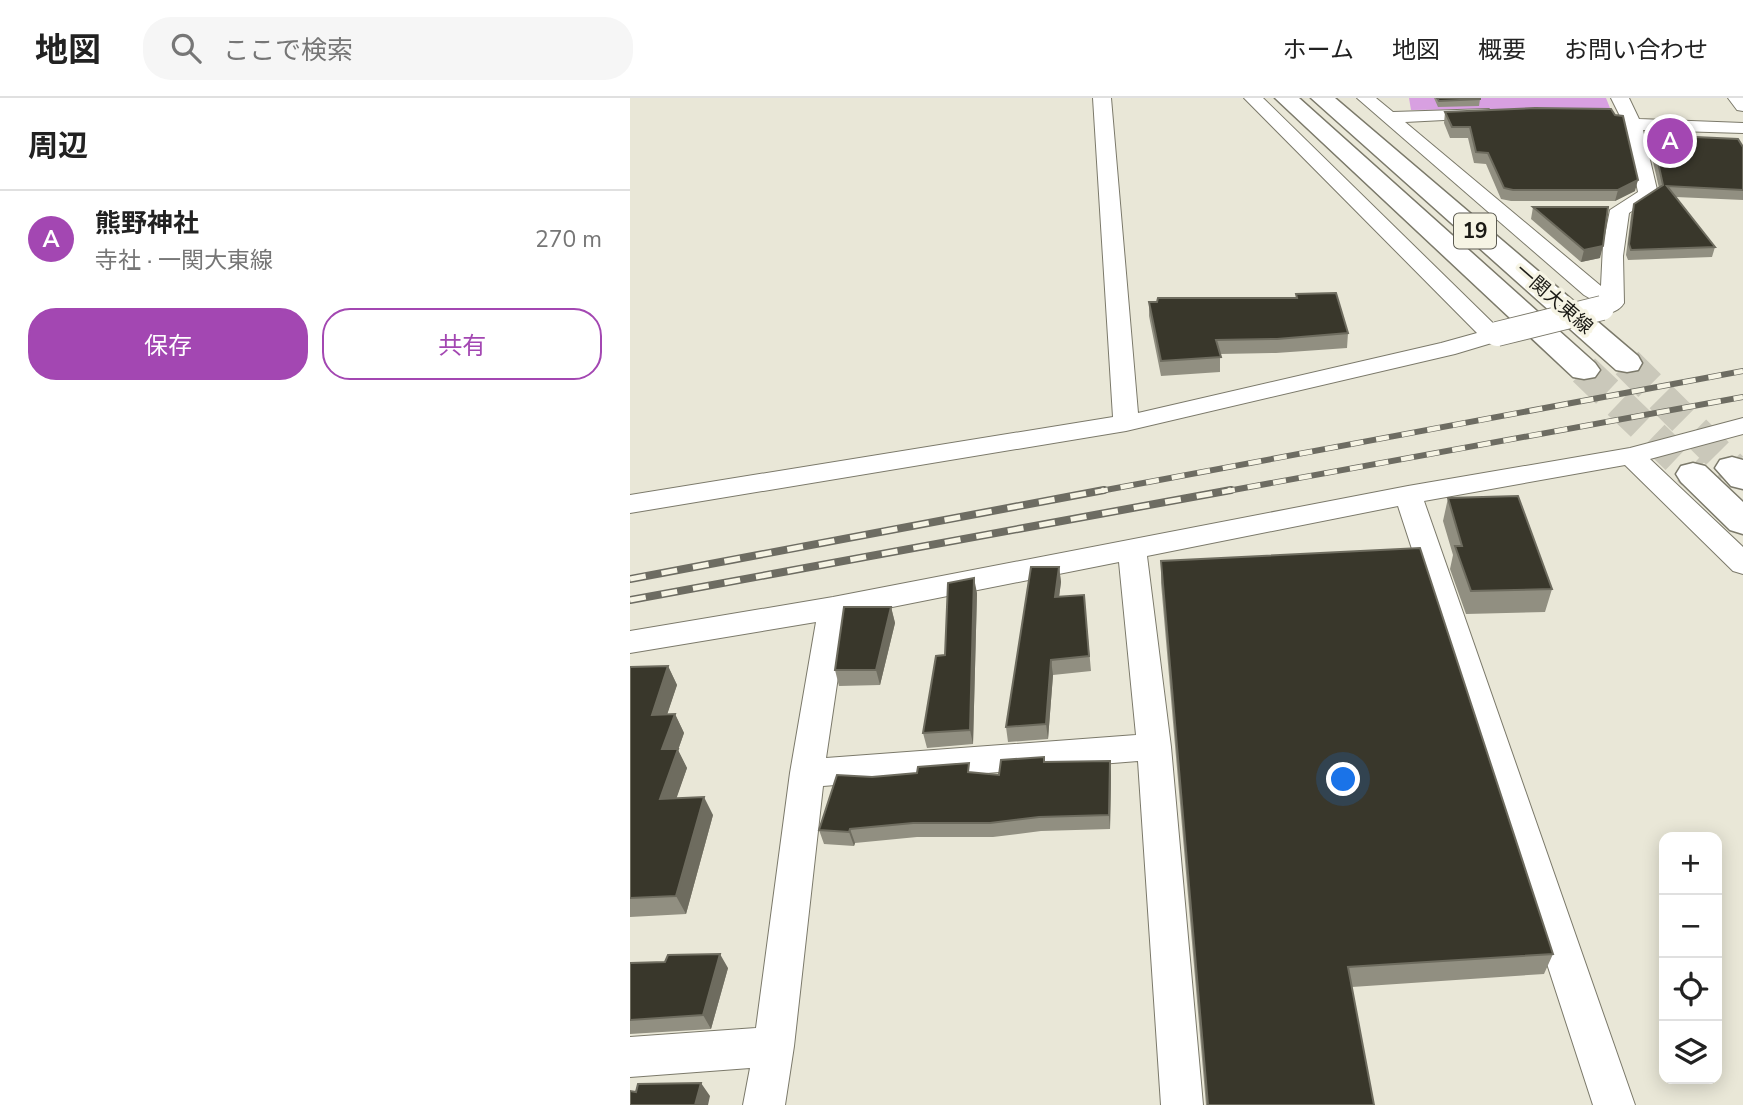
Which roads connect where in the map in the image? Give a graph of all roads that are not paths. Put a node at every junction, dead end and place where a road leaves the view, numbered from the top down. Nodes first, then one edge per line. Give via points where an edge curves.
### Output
1 (1102, 98) edge
2 (1253, 98) edge
3 (1286, 98) edge
4 (1322, 98) edge
5 (1366, 98) edge
6 (1737, 98) edge
7 (1743, 106) edge
8 (1600, 111) edge
9 (1627, 111) edge
10 (1507, 112) edge
11 (1389, 117) junction
12 (1743, 128) edge
13 (1499, 210) junction
14 (1526, 210) dead end
15 (1593, 210) edge
16 (1620, 210) junction
17 (1607, 306) junction
18 (1494, 335) junction
19 (1627, 363) tunnel mouth
20 (1584, 370) tunnel mouth
21 (1126, 424) junction
22 (1741, 430) edge
23 (1631, 456) junction
24 (1693, 474) tunnel mouth
25 (1408, 495) junction
26 (630, 504) edge
27 (1743, 522) edge
28 (1132, 551) junction
29 (1743, 564) edge
30 (833, 608) junction
31 (630, 642) edge
32 (1154, 747) junction
33 (807, 773) junction
34 (774, 1046) junction
35 (630, 1057) edge
36 (764, 1105) edge
37 (1182, 1105) edge
38 (1614, 1105) edge

1 - 21 street
2 - 18 street
3 - 20 main road, 一関大東線 / 19
4 - 19 main road, 一関大東線 / 19
5 - 11 street
6 - 7 street
8 - 9 street
9 - 12 street
9 - 16 street via 1648,194
10 - 11 street
11 - 13 street
13 - 14 street
13 - 17 street
15 - 16 street
16 - 17 street
17 - 18 street, bridge
18 - 21 street
21 - 26 street
22 - 23 street
23 - 25 street
23 - 29 street
24 - 27 main road
25 - 28 street
25 - 38 street
28 - 30 street
28 - 32 street
30 - 31 street
30 - 33 street
32 - 33 street
32 - 37 street
33 - 34 street
34 - 35 street
34 - 36 street

